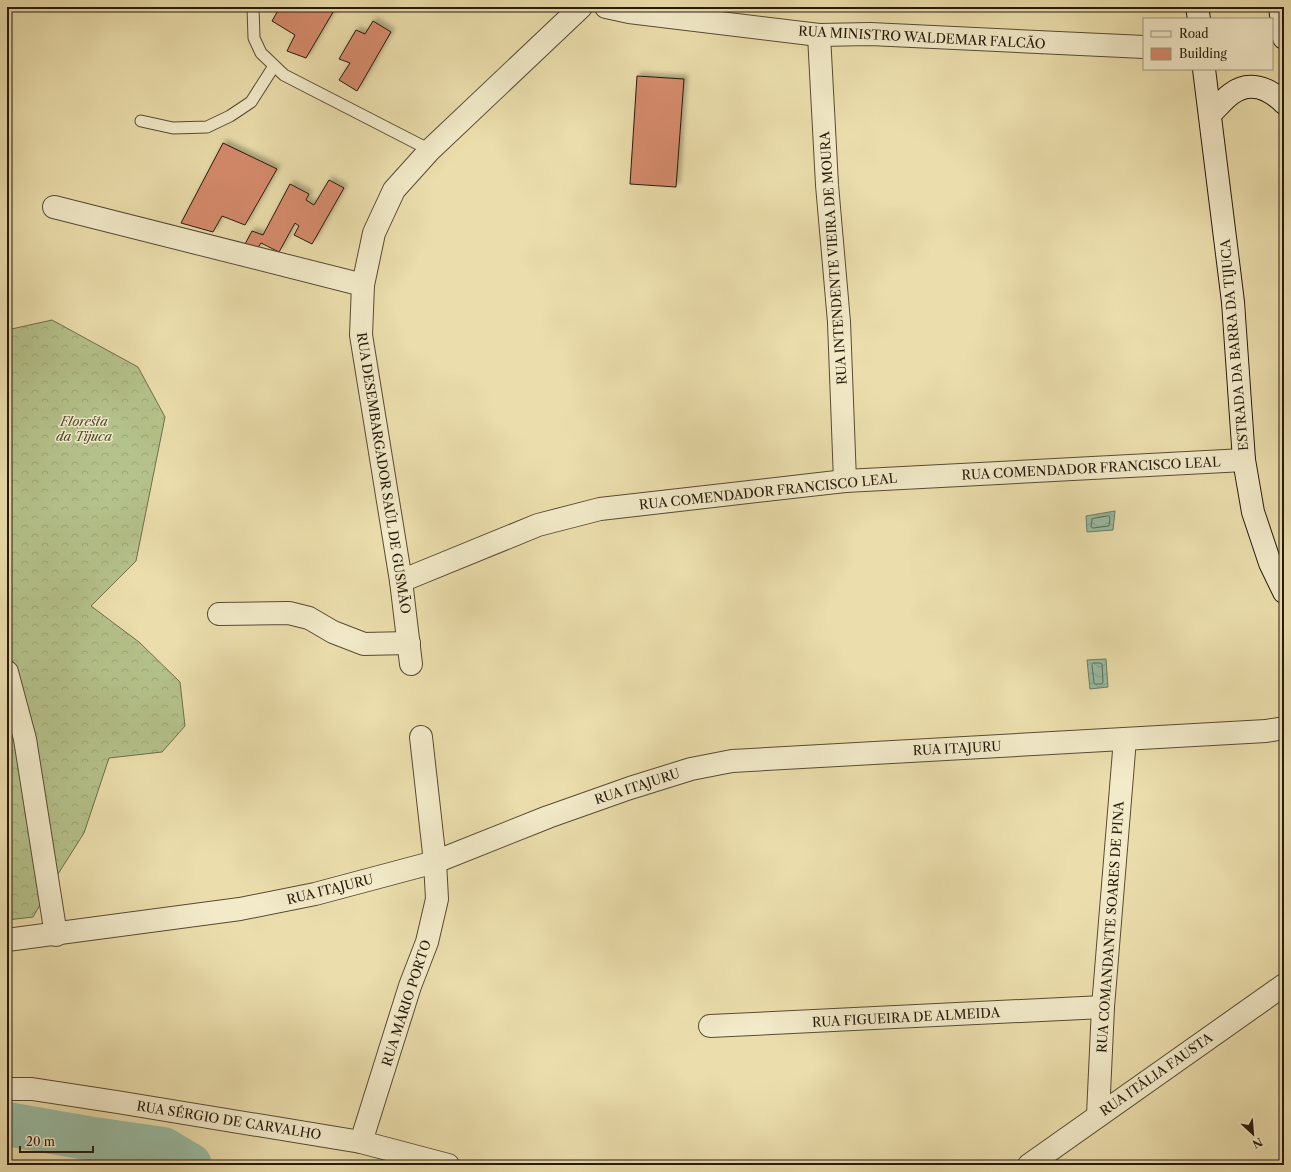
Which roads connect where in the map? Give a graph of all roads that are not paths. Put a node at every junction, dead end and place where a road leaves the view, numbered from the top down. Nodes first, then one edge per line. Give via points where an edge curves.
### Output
1 (253, 7) edge
2 (581, 7) edge
3 (606, 7) edge
4 (1197, 7) edge
5 (1280, 7) edge
6 (1199, 18) edge
7 (819, 35) junction
8 (1284, 38) edge
9 (1143, 47) edge
10 (274, 66) junction
11 (1204, 70) edge
12 (1284, 103) edge
13 (1210, 114) junction
14 (141, 121) dead end
15 (430, 150) junction
16 (54, 207) dead end
17 (363, 285) junction
18 (1244, 460) junction
19 (845, 481) junction
20 (401, 581) junction
21 (1284, 592) edge
22 (219, 614) dead end
23 (7, 672) edge
24 (1284, 728) edge
25 (421, 737) dead end
26 (1125, 739) junction
27 (435, 862) junction
28 (56, 934) junction
29 (7, 940) edge
30 (1284, 985) edge
31 (1103, 1007) junction
32 (710, 1026) dead end
33 (7, 1089) edge
34 (1098, 1115) junction
35 (361, 1142) junction
36 (448, 1165) edge
37 (1029, 1165) edge

1 - 10 lane via 254,38 261,53
2 - 15 street, RUA DESEMBARGADOR SAÚL DE GUSMÃO
3 - 7 street, RUA MINISTRO WALDEMAR FALCÃO
4 - 6 street
5 - 8 street
7 - 9 street, RUA MINISTRO WALDEMAR FALCÃO via 878,35
7 - 19 street, RUA INTENDENTE VIEIRA DE MOURA via 827,185 839,322
10 - 14 lane via 251,102 207,127 173,128
10 - 15 lane via 284,75
11 - 13 street, ESTRADA DA BARRA DA TIJUCA
12 - 13 street via 1276,94 1253,87 1230,94
13 - 18 street, ESTRADA DA BARRA DA TIJUCA via 1233,302
15 - 17 street, RUA DESEMBARGADOR SAÚL DE GUSMÃO via 394,190 374,233
16 - 17 street
17 - 20 street, RUA DESEMBARGADOR SAÚL DE GUSMÃO via 361,335
18 - 19 street, RUA COMENDADOR FRANCISCO LEAL
18 - 21 street, ESTRADA DA BARRA DA TIJUCA via 1253,512 1270,563
19 - 20 street, RUA COMENDADOR FRANCISCO LEAL via 600,509 538,525
20 - 22 street, RUA DESEMBARGADOR SAÚL DE GUSMÃO via 410,654 364,644 333,632 309,618 289,613
23 - 28 street via 25,739
24 - 26 street, RUA ITAJURU
25 - 27 street, RUA MÁRIO PORTO
26 - 27 street, RUA ITAJURU via 732,761 691,769 630,788
26 - 31 street, RUA COMANDANTE SOARES DE PINA
27 - 28 street, RUA ITAJURU via 315,894 240,909
27 - 35 street, RUA MÁRIO PORTO via 437,899 427,942 410,986
28 - 29 street, RUA ITAJURU
30 - 34 street, RUA ITÁLIA FAUSTA
31 - 32 street, RUA FIGUEIRA DE ALMEIDA
31 - 34 street, RUA COMANDANTE SOARES DE PINA
33 - 35 street, RUA SÉRGIO DE CARVALHO via 32,1089 110,1100
34 - 37 street, RUA ITÁLIA FAUSTA
35 - 36 street, RUA SÉRGIO DE CARVALHO

